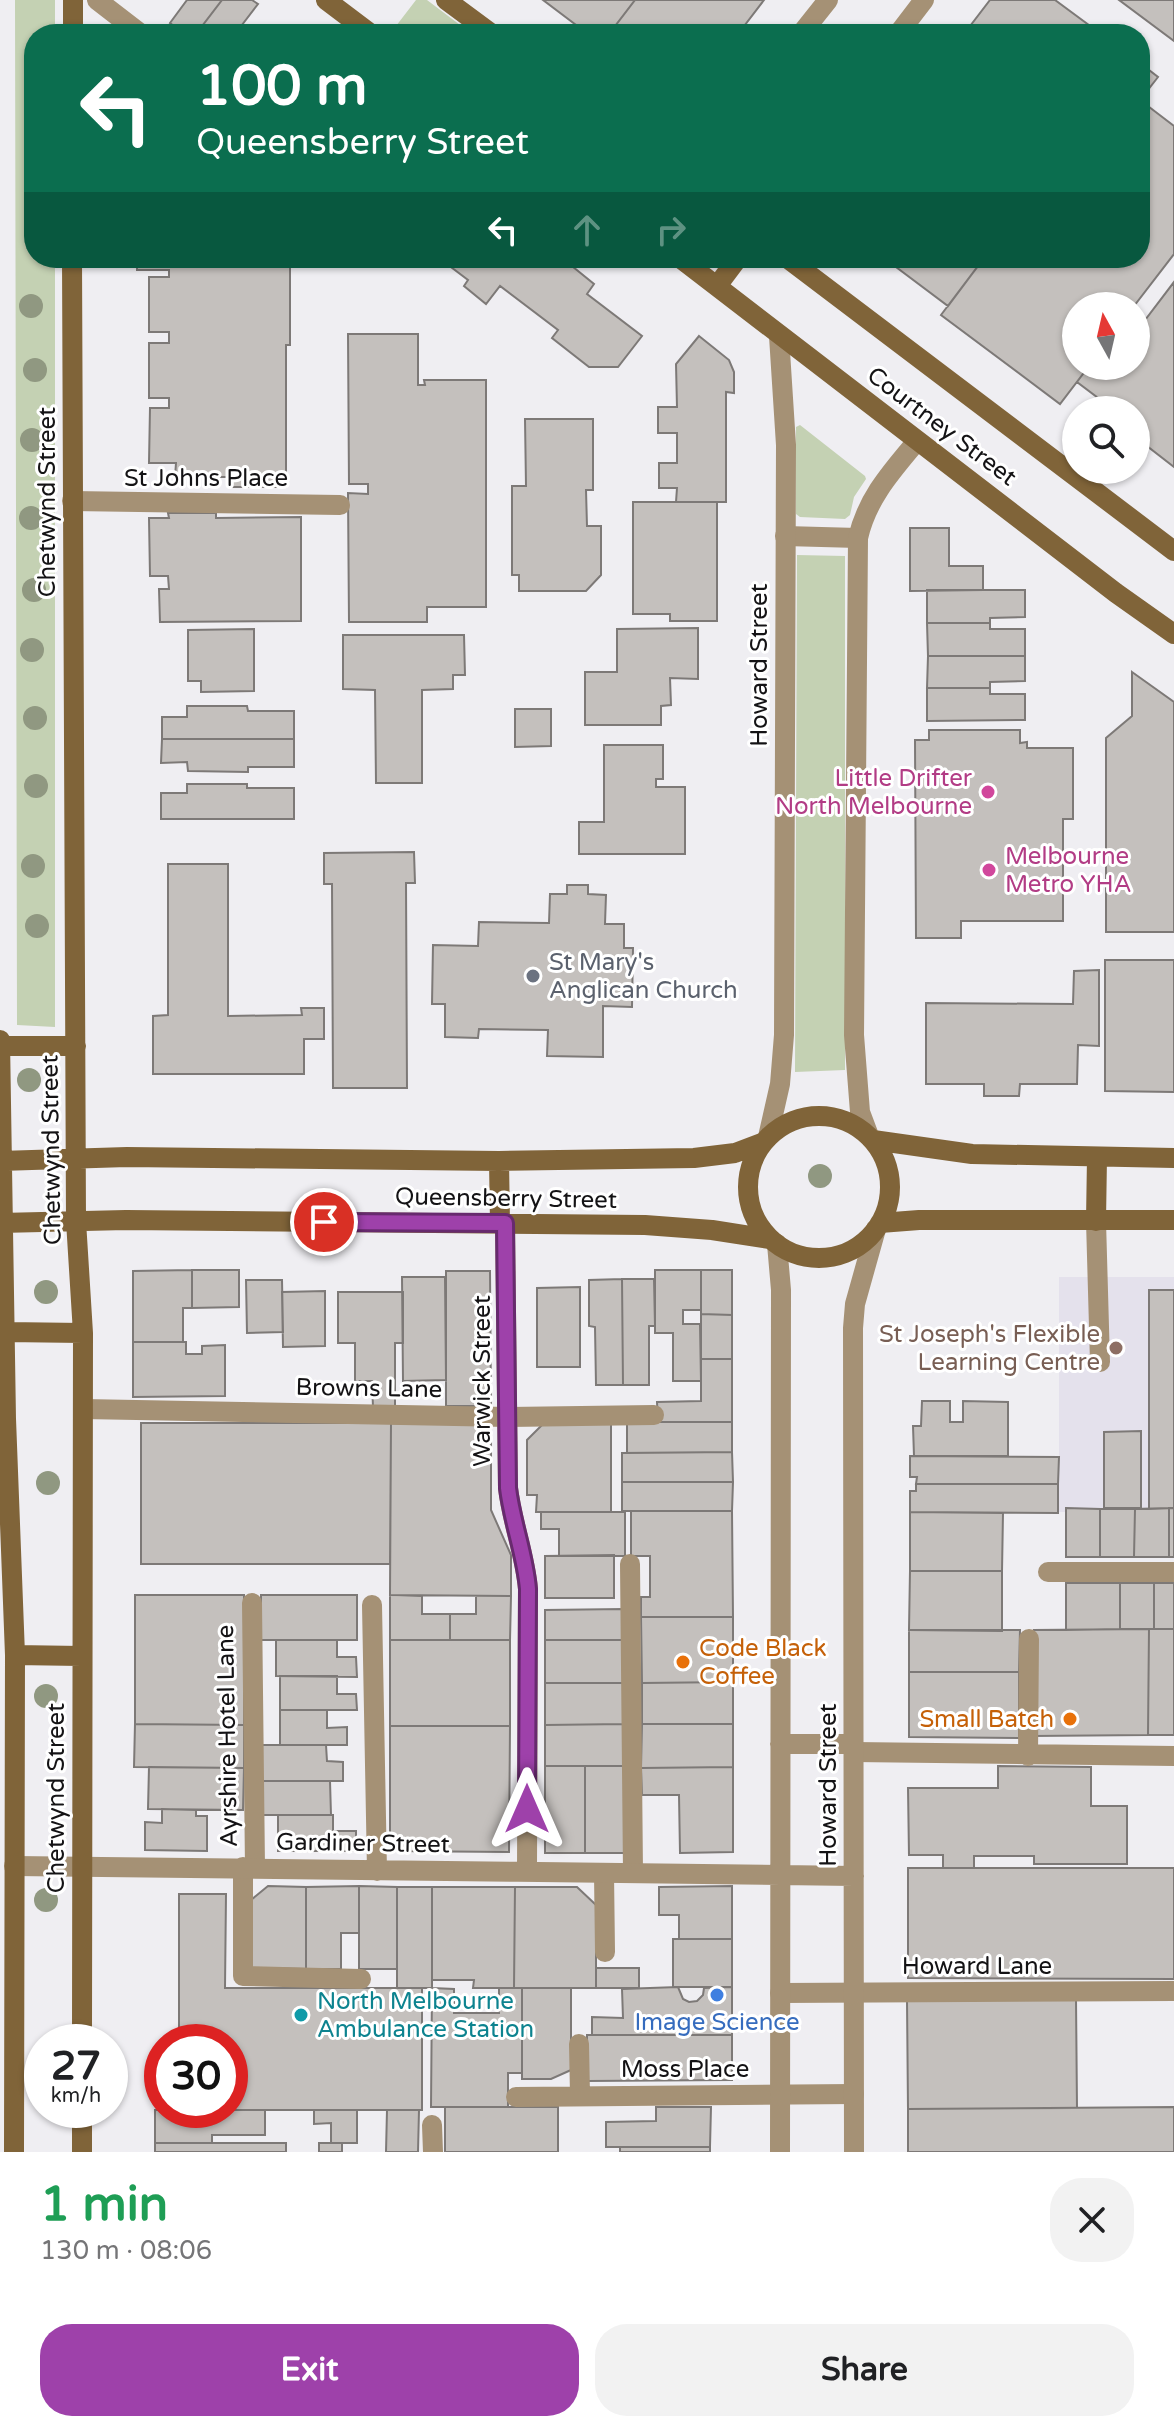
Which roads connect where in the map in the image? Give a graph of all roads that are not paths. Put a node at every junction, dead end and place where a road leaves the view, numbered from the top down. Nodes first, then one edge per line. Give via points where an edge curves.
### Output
1 (73, 0) edge
2 (97, 0) edge
3 (326, 0) edge
4 (446, 0) edge
5 (828, 0) edge
6 (924, 0) edge
7 (73, 24) edge
8 (128, 24) edge
9 (358, 24) edge
10 (478, 24) edge
11 (811, 24) edge
12 (906, 24) edge
13 (72, 268) edge
14 (693, 268) edge
15 (730, 268) edge
16 (800, 268) edge
17 (717, 286) junction
18 (779, 336) junction
19 (917, 441) junction
20 (72, 501) junction
21 (340, 505) dead end
22 (785, 536) junction
23 (858, 538) junction
24 (1174, 551) edge
25 (1174, 634) edge
26 (0, 1043) edge
27 (76, 1046) junction
28 (871, 1138) junction
29 (766, 1140) junction
30 (1097, 1157) junction
31 (1174, 1158) edge
32 (77, 1159) junction
33 (1, 1161) edge
34 (499, 1161) junction
35 (1174, 1220) edge
36 (76, 1221) junction
37 (1096, 1221) junction
38 (2, 1223) edge
39 (502, 1223) junction
40 (878, 1226) junction
41 (773, 1241) junction
42 (6, 1332) junction
43 (83, 1333) junction
44 (1100, 1362) dead end
45 (83, 1409) junction
46 (654, 1415) dead end
47 (508, 1417) junction
48 (630, 1564) dead end
49 (1048, 1572) dead end
50 (1174, 1572) edge
51 (252, 1603) dead end
52 (372, 1605) dead end
53 (1029, 1639) dead end
54 (15, 1655) junction
55 (81, 1656) junction
56 (780, 1744) junction
57 (854, 1748) junction
58 (1028, 1756) junction
59 (1174, 1756) edge
60 (14, 1866) junction
61 (83, 1867) junction
62 (249, 1867) junction
63 (377, 1871) junction
64 (527, 1871) junction
65 (633, 1872) junction
66 (604, 1873) junction
67 (780, 1876) junction
68 (854, 1876) junction
69 (605, 1952) dead end
70 (361, 1979) dead end
71 (1174, 1991) edge
72 (854, 1992) junction
73 (780, 1993) junction
74 (82, 2024) edge
75 (579, 2044) dead end
76 (780, 2094) junction
77 (854, 2094) junction
78 (580, 2095) junction
79 (516, 2097) dead end
80 (432, 2125) dead end
81 (82, 2128) edge
82 (14, 2152) edge
83 (82, 2152) edge
84 (433, 2152) edge
85 (780, 2152) edge
86 (854, 2152) edge

1 - 7 street
2 - 8 street
3 - 9 street
4 - 10 street
5 - 11 street
6 - 12 street
13 - 20 street, Chetwynd Street
14 - 17 street, Courtney Street
15 - 17 street
16 - 24 street, Courtney Street
17 - 18 street, Courtney Street
18 - 19 street, Courtney Street
18 - 22 street, Howard Street
19 - 23 street via 875,493
19 - 25 street, Courtney Street
20 - 21 street, St Johns Place
20 - 27 street, Chetwynd Street
22 - 23 street
22 - 29 street, Howard Street via 784,1035 780,1084
23 - 28 street via 854,1035 859,1102
26 - 27 street
26 - 33 street, Chetwynd Street
27 - 32 street, Chetwynd Street
28 - 29 street via 841,1119 818,1116 786,1124
28 - 30 street via 972,1154
28 - 40 street via 886,1162 890,1186 890,1200
29 - 34 street, Queensberry Street via 709,1158
29 - 41 street via 748,1184 753,1214
30 - 31 street
30 - 37 street
32 - 33 street, Queensberry Street
32 - 34 street, Queensberry Street
32 - 36 street, Chetwynd Street
33 - 38 street, Chetwynd Street
34 - 39 street
35 - 37 street
36 - 38 street, Queensberry Street
36 - 39 street, Queensberry Street
36 - 43 street, Chetwynd Street
37 - 40 street via 919,1220
37 - 44 street
38 - 42 street, Chetwynd Street
39 - 41 street, Queensberry Street via 669,1227
39 - 47 street, Warwick Street
40 - 41 street via 858,1246 836,1256 799,1255
40 - 57 street, Howard Street via 858,1289 853,1328
41 - 56 street, Howard Street via 781,1290
42 - 43 street
42 - 54 street, Chetwynd Street
43 - 45 street, Chetwynd Street
45 - 47 street, Browns Lane
45 - 55 street, Chetwynd Street
46 - 47 street, Browns Lane
47 - 64 street, Warwick Street via 510,1503 528,1589
48 - 65 street
49 - 50 street
51 - 62 street, Ayrshire Hotel Lane
52 - 63 street
53 - 58 street
54 - 55 street
54 - 60 street, Chetwynd Street
55 - 61 street, Chetwynd Street
56 - 57 street
56 - 67 street, Howard Street
57 - 58 street
57 - 68 street, Howard Street
58 - 59 street
60 - 61 street, Gardiner Street
60 - 82 street, Chetwynd Street
61 - 62 street, Gardiner Street
61 - 74 street, Chetwynd Street
62 - 63 street, Gardiner Street
62 - 70 street, Ayrshire Hotel Lane via 243,1976
63 - 64 street, Gardiner Street
64 - 66 street, Gardiner Street
65 - 66 street, Gardiner Street
65 - 67 street, Gardiner Street
66 - 69 street
67 - 68 street, Gardiner Street
67 - 73 street, Howard Street
68 - 72 street, Howard Street
71 - 72 street, Howard Lane
72 - 73 street, Howard Lane
72 - 77 street, Howard Street
73 - 76 street, Howard Street
75 - 78 street
76 - 77 street, Moss Place
76 - 78 street, Moss Place
76 - 85 street, Howard Street
77 - 86 street, Howard Street
78 - 79 street, Moss Place
80 - 84 street
81 - 83 street

